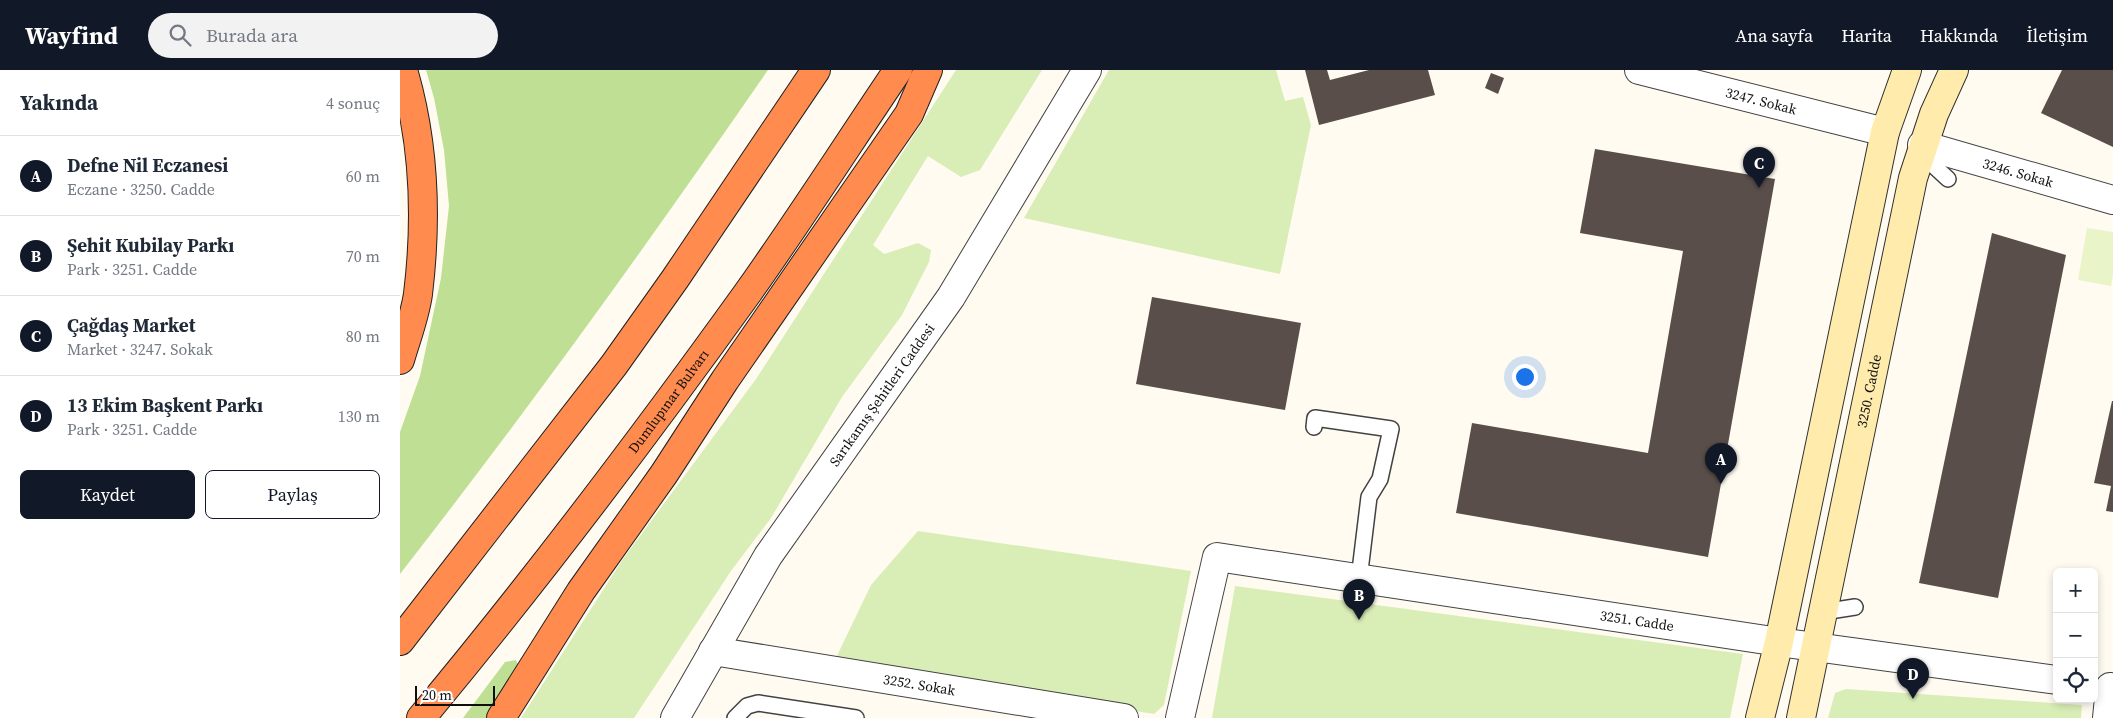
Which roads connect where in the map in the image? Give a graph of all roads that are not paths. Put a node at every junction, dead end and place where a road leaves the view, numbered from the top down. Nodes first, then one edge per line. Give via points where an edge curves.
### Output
1 (403, 70) edge
2 (816, 70) edge
3 (898, 70) edge
4 (928, 70) edge
5 (1087, 70) edge
6 (1639, 70) edge
7 (1907, 70) edge
8 (1954, 70) edge
9 (1885, 132) junction
10 (1921, 149) junction
11 (1948, 179) dead end
12 (2113, 200) edge
13 (400, 360) edge
14 (1314, 427) dead end
15 (1359, 579) junction
16 (1855, 607) dead end
17 (1823, 612) junction
18 (400, 641) edge
19 (1778, 642) junction
20 (1816, 647) junction
21 (713, 651) junction
22 (2053, 679) edge
23 (2106, 687) edge
24 (1085, 715) edge
25 (421, 718) edge
26 (501, 718) edge
27 (675, 718) edge
28 (735, 718) edge
29 (856, 718) edge
30 (1124, 718) edge
31 (1180, 718) edge
32 (1760, 718) edge
33 (1801, 718) edge
34 (2107, 718) edge

1 - 13 highway via 413,102 422,224 418,295
2 - 18 highway via 614,365
3 - 25 highway, Dumlupınar Bulvarı via 750,290 657,417
4 - 26 highway via 909,114 581,591
5 - 21 street, Sarıkamış Şehitleri Caddesi via 950,297 768,556
6 - 9 street, 3247. Sokak
7 - 9 street
8 - 10 street, 3250. Cadde
9 - 19 street
10 - 11 lane
10 - 12 street, 3246. Sokak
10 - 17 street, 3250. Cadde
14 - 15 lane via 1315,418 1391,429 1380,479 1369,497
15 - 19 street, 3251. Cadde
15 - 31 street, 3251. Cadde via 1217,557
16 - 17 lane
17 - 20 street, 3250. Cadde
19 - 20 street, 3251. Cadde
19 - 32 street
20 - 22 street, 3251. Cadde
20 - 33 street, 3250. Cadde
21 - 24 street, 3252. Sokak
21 - 27 street, Sarıkamış Şehitleri Caddesi
23 - 34 street
24 - 30 street, 3252. Sokak
28 - 29 lane via 747,706 758,703

